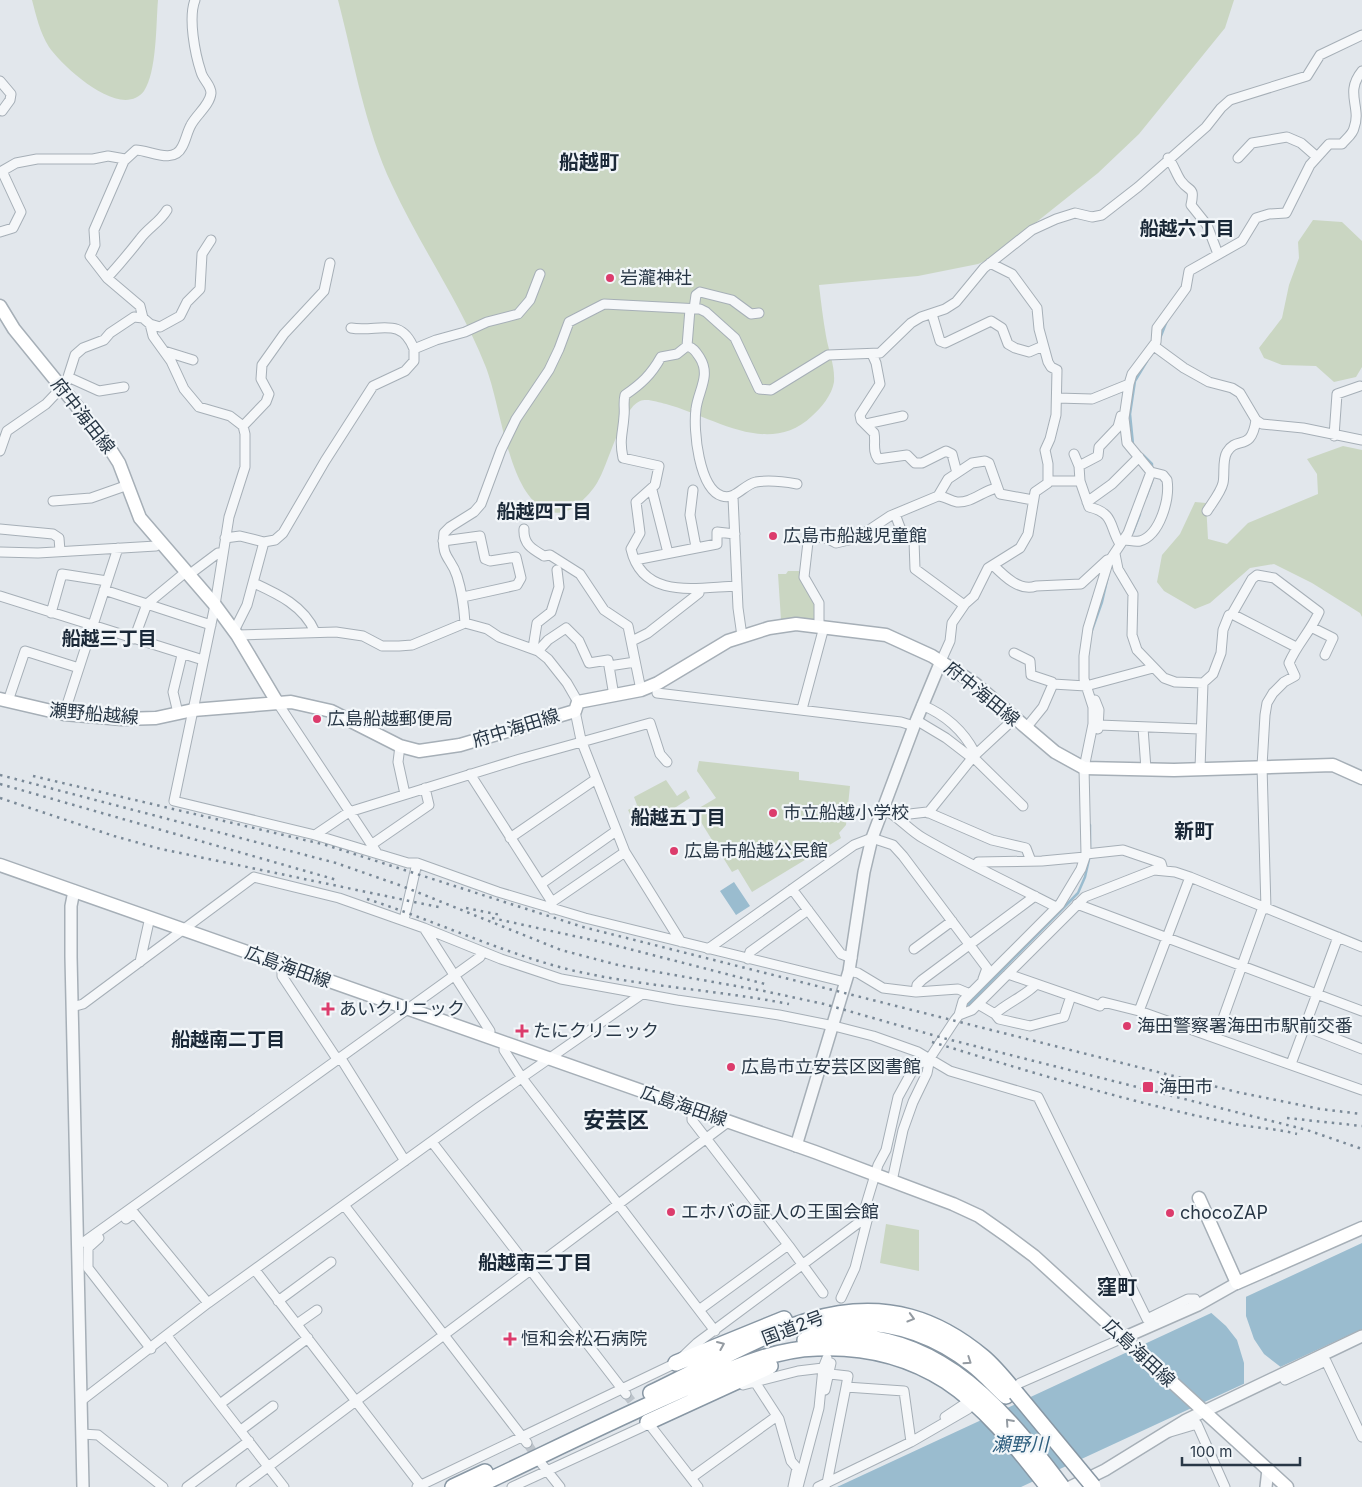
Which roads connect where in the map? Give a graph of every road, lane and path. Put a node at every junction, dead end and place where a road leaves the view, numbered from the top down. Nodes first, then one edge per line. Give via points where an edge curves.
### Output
1 (195, 0) edge
2 (1362, 35) edge
3 (1362, 71) edge
4 (0, 81) edge
5 (2, 111) dead end
6 (1317, 157) junction
7 (1168, 158) junction
8 (1238, 158) dead end
9 (125, 159) junction
10 (167, 210) dead end
11 (0, 232) edge
12 (212, 240) dead end
13 (1218, 254) junction
14 (990, 263) junction
15 (330, 264) dead end
16 (540, 274) dead end
17 (107, 278) junction
18 (0, 306) edge
19 (692, 309) junction
20 (759, 313) dead end
21 (932, 314) junction
22 (146, 321) junction
23 (351, 328) dead end
24 (686, 346) junction
25 (1043, 346) junction
26 (1154, 346) junction
27 (414, 349) junction
28 (164, 351) junction
29 (872, 354) junction
30 (193, 360) dead end
31 (65, 382) junction
32 (1128, 384) junction
33 (1360, 386) dead end
34 (124, 387) dead end
35 (1057, 398) junction
36 (903, 416) dead end
37 (1124, 416) junction
38 (1256, 420) junction
39 (866, 424) junction
40 (244, 426) junction
41 (2, 433) edge
42 (1334, 436) junction
43 (1362, 440) edge
44 (0, 451) edge
45 (1074, 454) dead end
46 (1138, 457) junction
47 (1079, 466) junction
48 (1151, 472) junction
49 (957, 473) junction
50 (1048, 481) junction
51 (1080, 481) junction
52 (798, 484) dead end
53 (128, 485) junction
54 (997, 488) junction
55 (652, 490) junction
56 (693, 490) dead end
57 (938, 496) junction
58 (733, 497) junction
59 (1033, 500) junction
60 (53, 501) dead end
61 (1087, 502) junction
62 (1207, 510) dead end
63 (895, 514) junction
64 (0, 529) edge
65 (524, 529) dead end
66 (735, 534) junction
67 (225, 538) junction
68 (443, 541) junction
69 (264, 542) junction
70 (1122, 542) junction
71 (160, 543) junction
72 (696, 547) junction
73 (118, 548) junction
74 (60, 551) junction
75 (0, 552) edge
76 (223, 553) junction
77 (668, 553) junction
78 (1113, 557) junction
79 (635, 560) junction
80 (993, 565) junction
81 (557, 570) dead end
82 (188, 573) junction
83 (254, 583) junction
84 (106, 585) junction
85 (737, 586) junction
86 (698, 590) junction
87 (0, 596) edge
88 (463, 596) junction
89 (147, 604) junction
90 (215, 605) junction
91 (964, 605) junction
92 (50, 613) junction
93 (1232, 614) junction
94 (465, 623) junction
95 (211, 625) junction
96 (93, 626) junction
97 (822, 626) junction
98 (1313, 628) junction
99 (315, 632) junction
100 (235, 633) junction
101 (742, 636) junction
102 (134, 639) junction
103 (632, 641) junction
104 (1296, 646) junction
105 (536, 649) junction
106 (1014, 653) dead end
107 (182, 655) junction
108 (1325, 655) dead end
109 (203, 660) junction
110 (941, 661) junction
111 (635, 662) junction
112 (609, 666) junction
113 (79, 668) junction
114 (1153, 668) junction
115 (1203, 683) junction
116 (1052, 684) junction
117 (1088, 686) junction
118 (641, 690) junction
119 (657, 692) dead end
120 (614, 696) junction
121 (4, 700) edge
122 (277, 702) junction
123 (922, 705) junction
124 (577, 706) junction
125 (802, 709) junction
126 (193, 710) junction
127 (178, 713) junction
128 (64, 714) junction
129 (1015, 718) junction
130 (915, 723) junction
131 (1099, 725) junction
132 (1026, 728) junction
133 (1143, 728) junction
134 (1200, 729) junction
135 (583, 743) junction
136 (400, 746) junction
137 (973, 756) junction
138 (667, 762) dead end
139 (1086, 762) junction
140 (1262, 766) junction
141 (1200, 769) junction
142 (1146, 770) junction
143 (470, 774) junction
144 (1362, 778) edge
145 (596, 779) junction
146 (425, 788) junction
147 (405, 794) junction
148 (1023, 806) dead end
149 (883, 809) junction
150 (349, 812) junction
151 (928, 814) junction
152 (897, 818) junction
153 (616, 831) junction
154 (315, 835) junction
155 (510, 838) junction
156 (872, 838) junction
157 (374, 849) junction
158 (625, 852) junction
159 (1088, 854) junction
160 (1031, 861) junction
161 (418, 863) junction
162 (0, 865) edge
163 (976, 866) junction
164 (1164, 870) junction
165 (1190, 877) junction
166 (541, 884) junction
167 (792, 889) junction
168 (74, 891) junction
169 (1036, 896) junction
170 (1077, 904) junction
171 (552, 906) junction
172 (1063, 908) junction
173 (1265, 908) junction
174 (808, 910) junction
175 (150, 918) junction
176 (404, 920) junction
177 (952, 921) junction
178 (424, 928) junction
179 (184, 930) junction
180 (1338, 937) junction
181 (1166, 938) junction
182 (681, 942) junction
183 (970, 945) junction
184 (1362, 947) edge
185 (708, 949) junction
186 (914, 949) dead end
187 (482, 952) junction
188 (852, 958) junction
189 (748, 959) junction
190 (140, 962) junction
191 (282, 964) junction
192 (1242, 967) junction
193 (1001, 968) junction
194 (454, 974) junction
195 (847, 976) junction
196 (1036, 984) junction
197 (916, 992) junction
198 (642, 994) junction
199 (970, 994) junction
200 (1317, 994) junction
201 (1071, 996) junction
202 (978, 1004) junction
203 (72, 1007) junction
204 (408, 1008) junction
205 (1139, 1011) junction
206 (1362, 1011) edge
207 (995, 1014) junction
208 (960, 1015) junction
209 (834, 1026) junction
210 (1306, 1026) junction
211 (489, 1037) junction
212 (1216, 1038) junction
213 (505, 1043) junction
214 (1362, 1050) edge
215 (338, 1058) junction
216 (549, 1058) junction
217 (930, 1058) junction
218 (1292, 1064) junction
219 (522, 1078) junction
220 (1362, 1090) edge
221 (692, 1108) junction
222 (728, 1122) junction
223 (706, 1139) junction
224 (432, 1142) junction
225 (796, 1146) junction
226 (405, 1161) junction
227 (882, 1179) junction
228 (1199, 1198) dead end
229 (344, 1205) junction
230 (620, 1205) junction
231 (1362, 1228) edge
232 (83, 1244) junction
233 (788, 1245) junction
234 (331, 1262) dead end
235 (803, 1265) junction
236 (255, 1270) junction
237 (531, 1271) junction
238 (1237, 1283) junction
239 (823, 1293) dead end
240 (278, 1301) junction
241 (208, 1303) junction
242 (1198, 1305) junction
243 (317, 1310) dead end
244 (699, 1310) junction
245 (297, 1324) junction
246 (715, 1331) junction
247 (167, 1336) junction
248 (444, 1336) junction
249 (1362, 1336) edge
250 (308, 1338) junction
251 (840, 1338) junction
252 (1126, 1341) junction
253 (151, 1349) junction
254 (676, 1363) junction
255 (1304, 1367) junction
256 (1285, 1380) dead end
257 (755, 1382) junction
258 (846, 1388) junction
259 (624, 1391) junction
260 (1006, 1394) junction
261 (81, 1401) junction
262 (357, 1402) junction
263 (220, 1404) junction
264 (273, 1406) dead end
265 (966, 1407) dead end
266 (1199, 1408) junction
267 (644, 1415) junction
268 (777, 1416) junction
269 (241, 1430) junction
270 (1165, 1432) junction
271 (82, 1434) junction
272 (1362, 1437) edge
273 (525, 1440) junction
274 (249, 1441) junction
275 (911, 1442) junction
276 (268, 1466) junction
277 (544, 1467) junction
278 (1268, 1469) junction
279 (691, 1478) junction
280 (823, 1485) edge
281 (420, 1486) edge
282 (83, 1487) edge
283 (163, 1487) edge
284 (187, 1487) edge
285 (241, 1487) edge
286 (284, 1487) edge
287 (453, 1487) edge
288 (475, 1487) edge
289 (512, 1487) edge
290 (560, 1487) edge
291 (698, 1487) edge
292 (793, 1487) edge
293 (798, 1487) edge
294 (1048, 1487) edge
295 (1062, 1487) edge
296 (1070, 1487) edge
297 (1088, 1487) edge
298 (1225, 1487) edge
299 (1266, 1487) edge
300 (1288, 1487) edge

1 - 9 street via 192,7 195,48 201,74 211,94 191,125 181,149 173,154 157,156 136,150
2 - 7 street via 1320,55 1307,76 1230,100 1206,127
3 - 6 street via 1352,92 1356,117 1354,130 1342,144 1329,144
4 - 5 street via 11,94
6 - 8 street via 1301,143 1287,137 1252,143
6 - 13 street via 1286,213 1256,218 1242,240
7 - 13 street via 1181,182 1191,189 1191,205 1207,225
7 - 14 street via 1102,215 1092,217 1075,213 1056,219 1032,230
9 - 11 street via 108,156 86,160 37,159 16,163 2,171 21,212 13,228
9 - 17 street via 94,230 95,245 90,256
10 - 17 street
12 - 22 street via 202,254 200,289 187,302 180,316 160,327
13 - 26 street via 1189,271 1186,288 1157,328
14 - 21 street via 956,302
14 - 25 street via 1012,274 1036,308
15 - 40 street via 324,291 284,334 262,365 260,379 269,394 266,402
16 - 27 street via 530,300 518,314
17 - 22 street via 140,306
18 - 31 main road, 府中海田線 via 14,329
19 - 20 street via 700,292 732,300 752,314
19 - 24 street
19 - 29 street via 706,312 732,335 744,353 759,389 765,391 828,355
19 - 68 street via 604,304 570,322 552,363 516,419 481,504 450,527 444,533
21 - 25 street via 940,341 945,343 990,321 1002,328 1008,344 1015,348 1028,352
21 - 29 street via 911,324 880,353
22 - 28 street
22 - 31 street via 134,317 104,340 83,348 75,355
23 - 27 street via 392,327 407,336
24 - 55 street via 678,354 661,357 641,386 625,395 623,402 624,420 620,431 623,458 659,466
24 - 58 street via 695,351 705,370 695,414 696,448 703,476 721,496
25 - 35 street via 1050,367 1057,370
26 - 32 street
26 - 38 street via 1209,382 1240,392
27 - 69 street via 414,361 405,371 372,386 283,533 275,540
28 - 30 street
28 - 40 street via 184,389 199,407 230,416
29 - 39 street via 880,384 860,415
31 - 34 street via 99,391
31 - 41 street via 46,404
31 - 53 main road, 府中海田線 via 119,463
32 - 35 street via 1092,399
32 - 37 street
33 - 42 street via 1337,394
35 - 50 street via 1056,415 1045,450
36 - 39 street
37 - 46 street via 1128,443
37 - 47 street via 1099,447 1098,456
38 - 42 street via 1262,424 1303,428
38 - 62 street via 1254,435 1230,448 1226,454 1223,486
39 - 49 street via 874,433 873,449 878,459 907,455 915,463 946,451 952,454
40 - 67 street via 244,468
41 - 44 street
42 - 43 street
45 - 47 street
46 - 48 street
46 - 61 street via 1112,484
47 - 51 street
48 - 70 street
48 - 70 street via 1167,480 1168,495 1163,512 1149,536
49 - 54 street via 972,463 985,461 991,466
49 - 57 street via 948,479
50 - 51 street
50 - 59 street via 1046,486 1035,492
51 - 61 street
52 - 58 street via 755,482
53 - 60 street via 91,498
53 - 71 main road, 府中海田線 via 140,518
54 - 57 street via 967,502 954,502
54 - 59 street via 1000,494
55 - 77 street
55 - 79 street via 636,502 640,533 630,549
56 - 72 street via 690,515
57 - 63 street
58 - 66 street
59 - 80 street via 1028,534 1020,548
61 - 70 street via 1089,507 1098,509 1110,519
63 - 91 street via 904,538 914,541 915,569
63 - 97 street via 857,538 836,543 819,536 808,542 804,576 820,603
64 - 74 street via 53,534 59,538
65 - 103 street via 524,539 529,547 544,556 550,555 580,574 604,610 628,626
66 - 72 street via 717,532 717,544
66 - 85 street
67 - 69 street via 240,536
67 - 76 street
68 - 88 street via 443,552 457,574
68 - 88 street via 480,536 485,559 516,557 521,578 517,585
69 - 83 street
70 - 78 street
71 - 73 street via 156,546
71 - 82 main road, 府中海田線
72 - 77 street
73 - 74 street
73 - 84 street
74 - 75 street
76 - 82 street
76 - 90 street
77 - 79 street
78 - 80 street via 1081,584 1029,589 1013,582
78 - 114 street via 1133,594 1134,644
78 - 117 street via 1088,628 1084,656
79 - 86 street via 649,579 659,584
80 - 91 street via 988,568 974,596
81 - 105 street via 560,588 551,612 537,623
82 - 89 street
82 - 90 main road, 府中海田線
83 - 99 street via 295,606
83 - 100 street
84 - 89 street
84 - 92 street via 62,574
84 - 96 street
85 - 86 street
85 - 101 street
86 - 103 street via 699,593 648,633
87 - 92 street
88 - 94 street
89 - 95 street
89 - 102 street
90 - 95 street
90 - 100 main road, 府中海田線
91 - 110 street via 952,623 950,641
92 - 96 street
93 - 98 street via 1252,579 1257,575 1264,576 1283,584 1319,612
93 - 104 street
93 - 115 street via 1223,630 1221,653 1213,674
94 - 99 street via 412,645 399,646 382,646 354,634
94 - 105 street
95 - 109 street
96 - 102 street
96 - 113 street
97 - 101 main road, 府中海田線 via 796,624
97 - 110 main road, 府中海田線 via 886,635
97 - 125 street
98 - 104 street
98 - 108 street via 1333,638
99 - 100 street
100 - 122 main road, 府中海田線
101 - 118 main road, 府中海田線
102 - 107 street
103 - 111 street
104 - 140 street via 1289,663 1295,676 1284,682 1266,702
105 - 112 street via 566,628 579,641 588,663 608,660
105 - 124 street via 567,682
106 - 116 street via 1030,662 1031,676
107 - 109 street
107 - 127 street via 173,692
109 - 126 street
110 - 123 street
110 - 129 main road, 府中海田線 via 974,683
111 - 112 street
111 - 118 street
112 - 120 street
113 - 121 street via 24,650
113 - 128 street
114 - 115 street via 1164,678 1175,682
114 - 117 street
115 - 134 street
116 - 117 street
116 - 132 street via 1043,707
117 - 131 street via 1099,710
117 - 139 street via 1093,724
118 - 120 main road, 府中海田線
119 - 125 street
120 - 124 main road, 府中海田線
121 - 128 main road, 瀬野船越線
122 - 126 main road, 瀬野船越線
122 - 136 main road, 府中海田線 via 331,711
122 - 150 street
123 - 130 street
123 - 137 street via 953,723 964,734
124 - 135 street
124 - 136 main road, 府中海田線 via 460,745 431,750
125 - 130 street
126 - 127 main road, 瀬野船越線
126 - 154 street via 174,800
127 - 128 main road, 瀬野船越線 via 156,718 122,719
129 - 132 main road, 府中海田線
129 - 137 street
130 - 137 street
130 - 149 street
131 - 133 street
131 - 139 street via 1092,756
132 - 139 main road, 府中海田線 via 1055,752
133 - 134 street
133 - 142 street
134 - 141 street
135 - 138 street via 650,723 660,754
135 - 143 street
135 - 145 street
136 - 147 street via 398,762
137 - 148 street
137 - 151 street
139 - 142 main road, 府中海田線
139 - 159 street
140 - 141 main road, 府中海田線
140 - 144 main road, 府中海田線 via 1333,765
140 - 173 street
141 - 142 main road, 府中海田線
143 - 146 street
143 - 155 street
145 - 153 street
145 - 155 street
146 - 147 street
146 - 157 street via 430,805
147 - 150 street
149 - 152 street
149 - 156 street
150 - 154 street
150 - 157 street
151 - 152 street via 906,814
151 - 160 street via 992,840 1026,848
152 - 163 street via 922,837
153 - 158 street
153 - 166 street
154 - 157 street
155 - 166 street
156 - 167 street via 854,845
156 - 177 street via 893,845
156 - 188 street
157 - 161 street
158 - 171 street
158 - 182 street
159 - 160 street
159 - 164 street via 1123,850 1161,863
159 - 172 street
160 - 163 street via 978,862
161 - 171 street
161 - 176 street
162 - 168 main road, 広島海田線
163 - 169 street
164 - 165 street
164 - 170 street via 1154,870 1085,897
165 - 173 street
165 - 181 street
166 - 171 street
167 - 174 street
167 - 185 street
168 - 175 main road, 広島海田線
168 - 203 street via 71,906
169 - 172 street
169 - 183 street
170 - 172 street
170 - 181 street
171 - 182 street
172 - 193 street
172 - 193 street
173 - 180 street
173 - 192 street
174 - 188 street via 841,954
174 - 189 street via 750,952
175 - 179 main road, 広島海田線
175 - 190 street
176 - 178 street
176 - 179 street via 340,898 254,878
177 - 183 street
177 - 186 street
178 - 187 street
178 - 194 street
179 - 190 street
179 - 191 main road, 広島海田線
180 - 184 street
180 - 200 street
181 - 192 street
181 - 205 street
182 - 185 street
183 - 193 street
183 - 197 street via 922,980
185 - 189 street
187 - 194 street via 480,957
187 - 198 street via 562,979
188 - 195 street
189 - 195 street
190 - 203 street via 83,1004
191 - 204 main road, 広島海田線
191 - 215 street via 282,976
192 - 200 street
192 - 212 street
193 - 196 street
193 - 199 street
193 - 202 street
194 - 204 street
194 - 211 street via 490,1031
195 - 197 street via 858,973 883,988
195 - 209 street
196 - 201 street
196 - 207 street
197 - 199 street via 958,989
198 - 209 street
198 - 216 street
199 - 208 street via 963,1002
200 - 206 street
200 - 210 street
201 - 205 street via 1100,1006 1103,1002
201 - 207 street via 1064,1017 1030,1026 999,1019
202 - 207 street
202 - 208 street
203 - 232 street
204 - 211 main road, 広島海田線
204 - 215 street
205 - 212 street
208 - 217 street
209 - 217 street via 887,1040
209 - 225 street
210 - 214 street
210 - 218 street
211 - 213 main road, 広島海田線
212 - 218 street
213 - 216 main road, 広島海田線
213 - 219 street via 504,1050
215 - 226 street
215 - 232 street
216 - 219 street
216 - 221 main road, 広島海田線
217 - 227 street
217 - 227 street via 915,1066 898,1097
217 - 242 street via 950,1071 1038,1097 1146,1319 1188,1299 1195,1299
218 - 220 street
219 - 224 street
219 - 230 street
221 - 222 main road, 広島海田線
221 - 223 street via 692,1120
222 - 223 street
222 - 225 main road, 広島海田線
223 - 230 street
223 - 233 street
224 - 226 street
224 - 237 street
225 - 227 main road, 広島海田線
226 - 229 street
227 - 235 street via 861,1221
227 - 251 street via 874,1193 854,1268
227 - 252 main road, 広島海田線 via 979,1216 1034,1256
228 - 238 main road
229 - 236 street
229 - 248 street
230 - 237 street
230 - 244 street
231 - 238 main road
232 - 241 street via 90,1243 134,1213
232 - 253 street via 88,1268
232 - 261 street
233 - 235 street
233 - 244 street
234 - 240 street
235 - 239 street
235 - 246 street
236 - 240 street
236 - 241 street
237 - 248 street
237 - 259 street
238 - 242 street
240 - 245 street
241 - 247 street
242 - 252 street
243 - 245 street
244 - 246 street
245 - 250 street
246 - 254 street
247 - 253 street
247 - 263 street
248 - 262 street
248 - 273 street
249 - 255 street
250 - 262 street
250 - 263 street
254 -> 251 highway via 802,1311 822,1307
251 - 257 street via 798,1371
251 - 258 street via 844,1376 848,1376
251 - 260 highway via 907,1361 946,1381
251 -> 260 highway via 890,1325 938,1342 973,1365
251 - 267 highway via 816,1338 739,1359
251 - 287 highway, 国道2号 via 756,1342
251 - 293 street via 820,1399
252 - 260 street via 1056,1368
252 - 266 main road, 広島海田線
253 - 261 street
254 - 259 street
255 - 256 street
255 - 266 street
255 - 272 street via 1326,1361
257 - 267 street via 660,1423
257 - 268 street
258 - 275 street via 904,1391
258 - 280 street
259 - 273 street
260 - 294 highway via 1022,1454
295 -> 260 highway
260 - 297 highway
261 - 271 street
262 - 276 street
262 - 281 street
263 - 269 street
264 - 269 street
265 - 275 street
266 - 270 street
266 - 278 main road, 広島海田線
267 - 277 street
267 - 279 street
267 - 288 highway
268 - 279 street
268 - 292 street via 790,1460 797,1468
269 - 274 street
270 - 296 street via 1105,1470
270 - 298 street via 1176,1432 1197,1424
271 - 282 street
271 - 283 street via 98,1435
273 - 281 street
274 - 276 street
274 - 284 street
275 - 280 street
276 - 285 street
276 - 286 street
277 - 289 street
277 - 290 street
278 - 299 street
278 - 300 main road, 広島海田線
279 - 291 street

